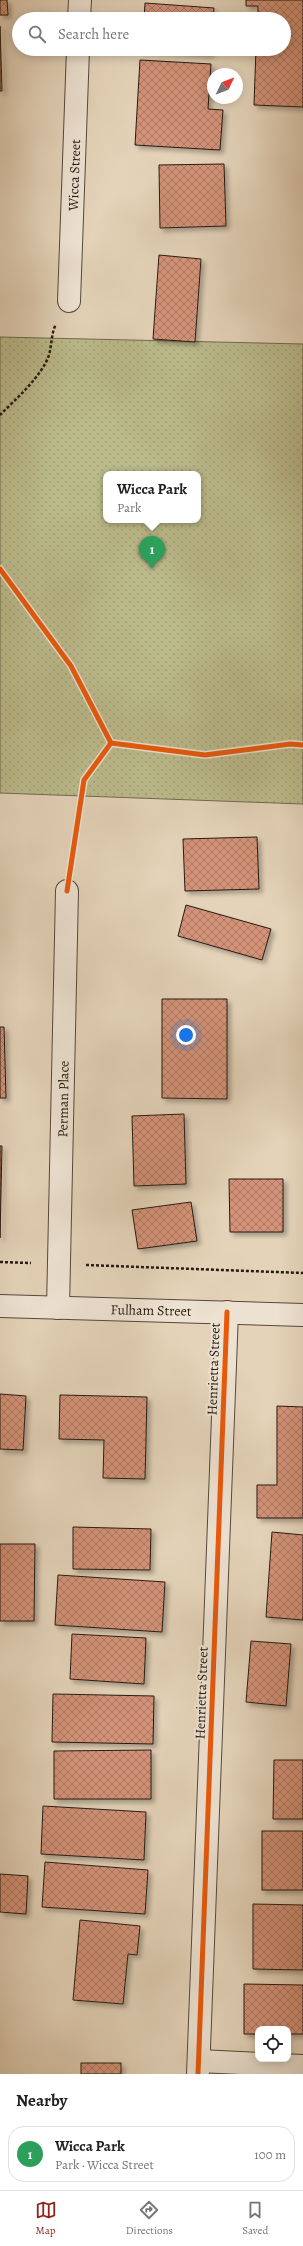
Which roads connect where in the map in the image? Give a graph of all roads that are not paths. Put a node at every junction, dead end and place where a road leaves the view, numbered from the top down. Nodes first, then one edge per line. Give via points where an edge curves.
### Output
1 (80, 0) edge
2 (79, 12) edge
3 (78, 56) edge
4 (69, 301) road end
5 (67, 891) dead end
6 (0, 1306) edge
7 (58, 1308) junction
8 (227, 1312) junction
9 (303, 1315) edge
10 (303, 2066) edge
11 (199, 2068) edge

1 - 2 street
3 - 4 street, Wicca Street
5 - 7 street, Perman Place
6 - 7 street, Fulham Street
7 - 8 street, Fulham Street
8 - 9 street, Fulham Street
8 - 11 street, Henrietta Street
10 - 11 street

